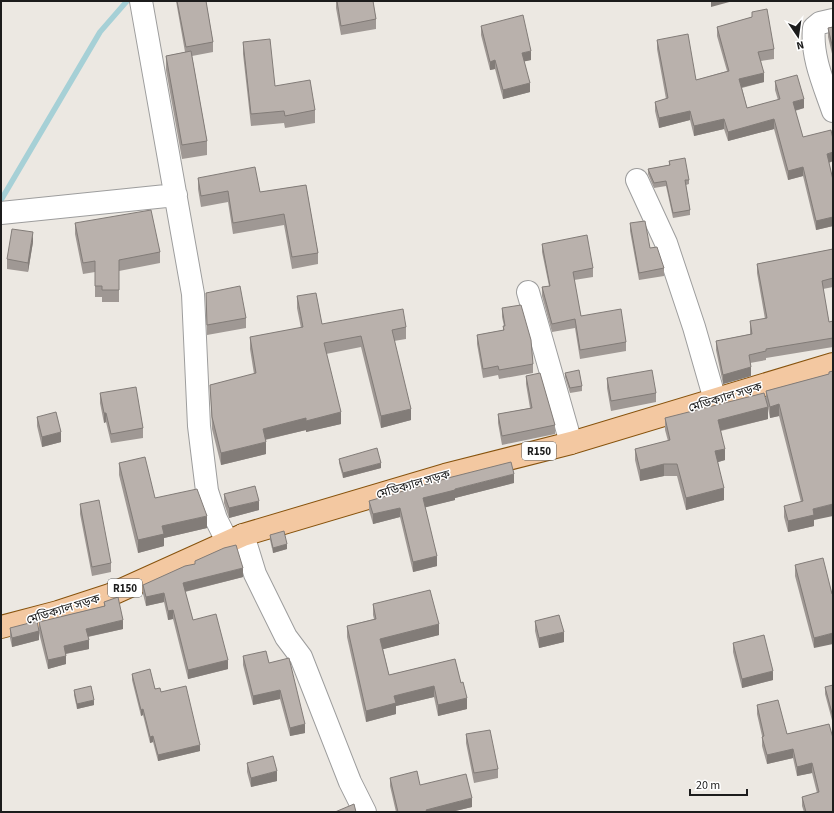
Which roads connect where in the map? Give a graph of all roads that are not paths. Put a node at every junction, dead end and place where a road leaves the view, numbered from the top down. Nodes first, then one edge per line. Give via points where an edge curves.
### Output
1 (142, 4) edge
2 (833, 20) edge
3 (833, 111) edge
4 (637, 180) dead end
5 (176, 195) junction
6 (8, 211) edge
7 (528, 292) dead end
8 (833, 364) edge
9 (715, 400) junction
10 (571, 443) junction
11 (235, 538) junction
12 (1, 627) edge
13 (364, 812) edge

1 - 5 street
2 - 3 street via 820,23 814,28 813,34 815,56
4 - 9 street via 666,243
5 - 6 street
5 - 11 street via 193,294 200,426 207,491 216,519
7 - 10 street
8 - 9 main road, মেডিক্যাল সড়ক / R150
9 - 10 main road, মেডিক্যাল সড়ক / R150
10 - 11 main road, মেডিক্যাল সড়ক / R150 via 445,475
11 - 12 main road, মেডিক্যাল সড়ক / R150 via 110,595
11 - 13 street via 286,637 301,657

